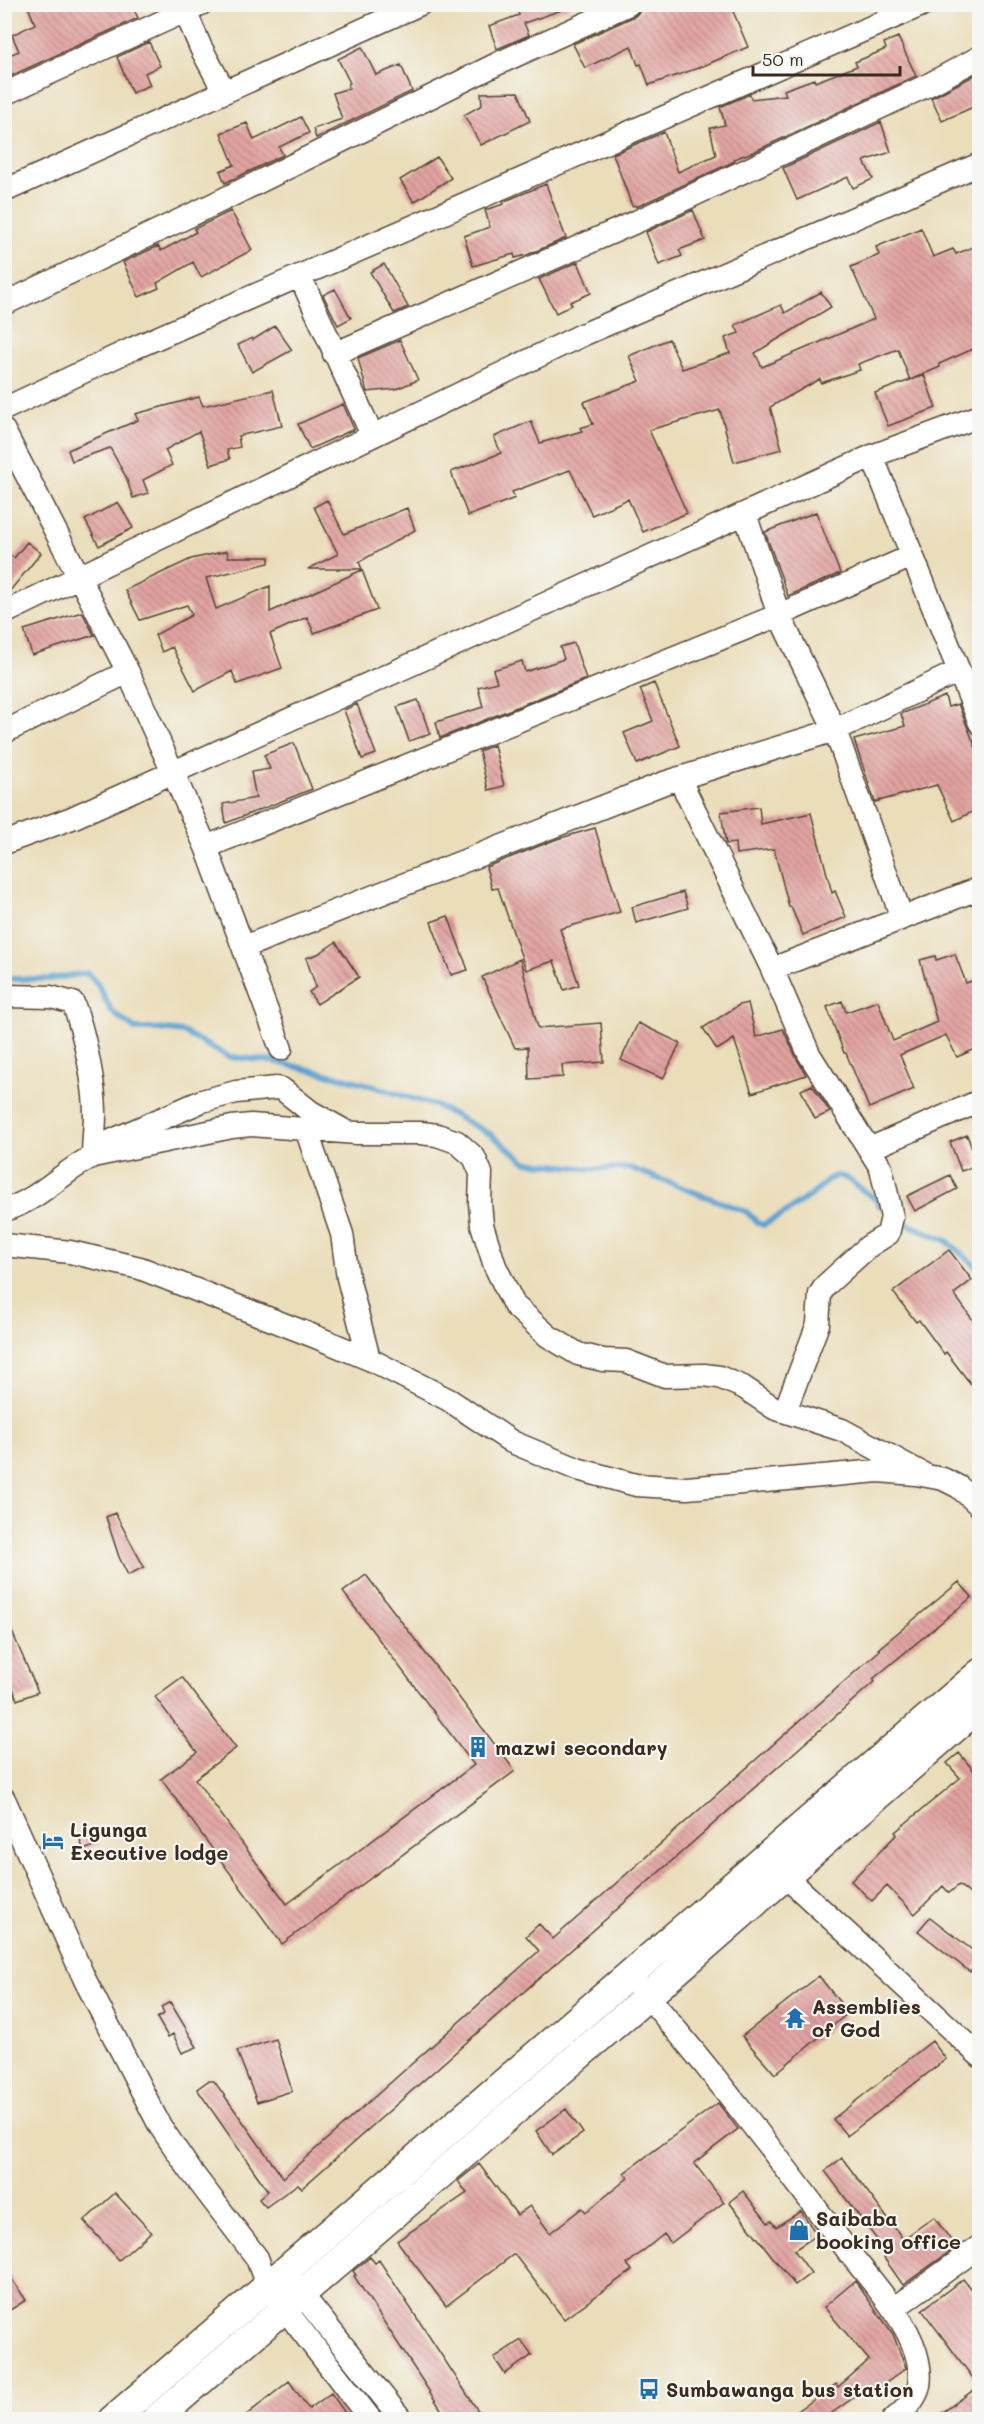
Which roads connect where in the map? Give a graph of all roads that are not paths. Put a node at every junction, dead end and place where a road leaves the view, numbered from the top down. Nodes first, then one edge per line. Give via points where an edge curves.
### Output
1 (420, 4) edge
2 (629, 4) edge
3 (924, 4) edge
4 (189, 7) edge
5 (980, 57) edge
6 (224, 91) junction
7 (4, 94) edge
8 (980, 164) edge
9 (4, 191) edge
10 (300, 276) junction
11 (4, 304) edge
12 (334, 354) junction
13 (4, 409) edge
14 (980, 416) edge
15 (4, 431) edge
16 (372, 435) junction
17 (872, 456) junction
18 (745, 514) junction
19 (912, 556) junction
20 (78, 577) junction
21 (4, 613) edge
22 (779, 615) junction
23 (959, 671) junction
24 (128, 672) junction
25 (980, 723) edge
26 (835, 730) junction
27 (4, 732) edge
28 (171, 771) junction
29 (679, 778) junction
30 (4, 843) edge
31 (206, 847) junction
32 (980, 888) edge
33 (902, 918) junction
34 (244, 947) junction
35 (772, 969) junction
36 (7, 996) dead end
37 (282, 1049) dead end
38 (980, 1101) edge
39 (306, 1129) junction
40 (347, 1132) junction
41 (869, 1149) junction
42 (93, 1152) junction
43 (4, 1210) edge
44 (4, 1245) edge
45 (369, 1359) junction
46 (785, 1411) junction
47 (925, 1476) junction
48 (980, 1506) edge
49 (980, 1673) edge
50 (980, 1706) edge
51 (4, 1799) edge
52 (785, 1876) junction
53 (629, 1974) junction
54 (648, 1996) junction
55 (980, 2056) edge
56 (980, 2246) edge
57 (275, 2279) junction
58 (293, 2300) junction
59 (893, 2309) junction
60 (112, 2420) edge
61 (155, 2420) edge
62 (371, 2420) edge
63 (402, 2420) edge
64 (893, 2420) edge

1 - 6 street
2 - 11 street
3 - 10 street
4 - 6 street via 201,48
4 - 7 street
5 - 12 street via 638,222
6 - 9 street
8 - 16 street via 582,334
10 - 12 street
10 - 13 street
12 - 16 street
14 - 17 street
15 - 20 street
16 - 20 street
17 - 18 street
17 - 19 street
18 - 22 street
18 - 28 street
19 - 22 street
19 - 23 street
20 - 21 street
20 - 24 street
22 - 26 street
22 - 31 street
23 - 25 street
23 - 26 street
24 - 27 street
24 - 28 street
26 - 29 street
26 - 33 street
28 - 30 street via 72,818
28 - 31 street
29 - 34 street
29 - 35 street
31 - 34 street
32 - 33 street
33 - 35 street
34 - 37 street
35 - 41 street via 809,1054
36 - 42 street via 51,997 73,1004 95,1112
38 - 41 street
39 - 40 street
39 - 42 street via 232,1127
39 - 45 street via 342,1234 348,1278
40 - 42 street via 277,1088 236,1092 202,1101
40 - 46 street via 438,1135 457,1142 474,1157 481,1173 482,1225 495,1266 514,1305 548,1336 578,1354 626,1361 665,1376 718,1377
41 - 46 street via 881,1168 891,1228 820,1294 818,1324
42 - 43 street via 34,1197
44 - 45 street via 70,1252 140,1268
45 - 47 street via 449,1400 512,1442 577,1469 636,1485 687,1488 878,1471
46 - 47 street via 842,1430
47 - 48 street via 960,1487
49 - 53 main road
50 - 52 main road
51 - 57 street via 85,1980 160,2126
52 - 54 main road
52 - 55 street
53 - 54 street
53 - 57 main road
54 - 58 main road
54 - 59 street
56 - 59 street
57 - 58 street
57 - 60 main road
58 - 61 main road
58 - 62 street
58 - 63 street
59 - 64 street via 916,2351 921,2382 917,2396

